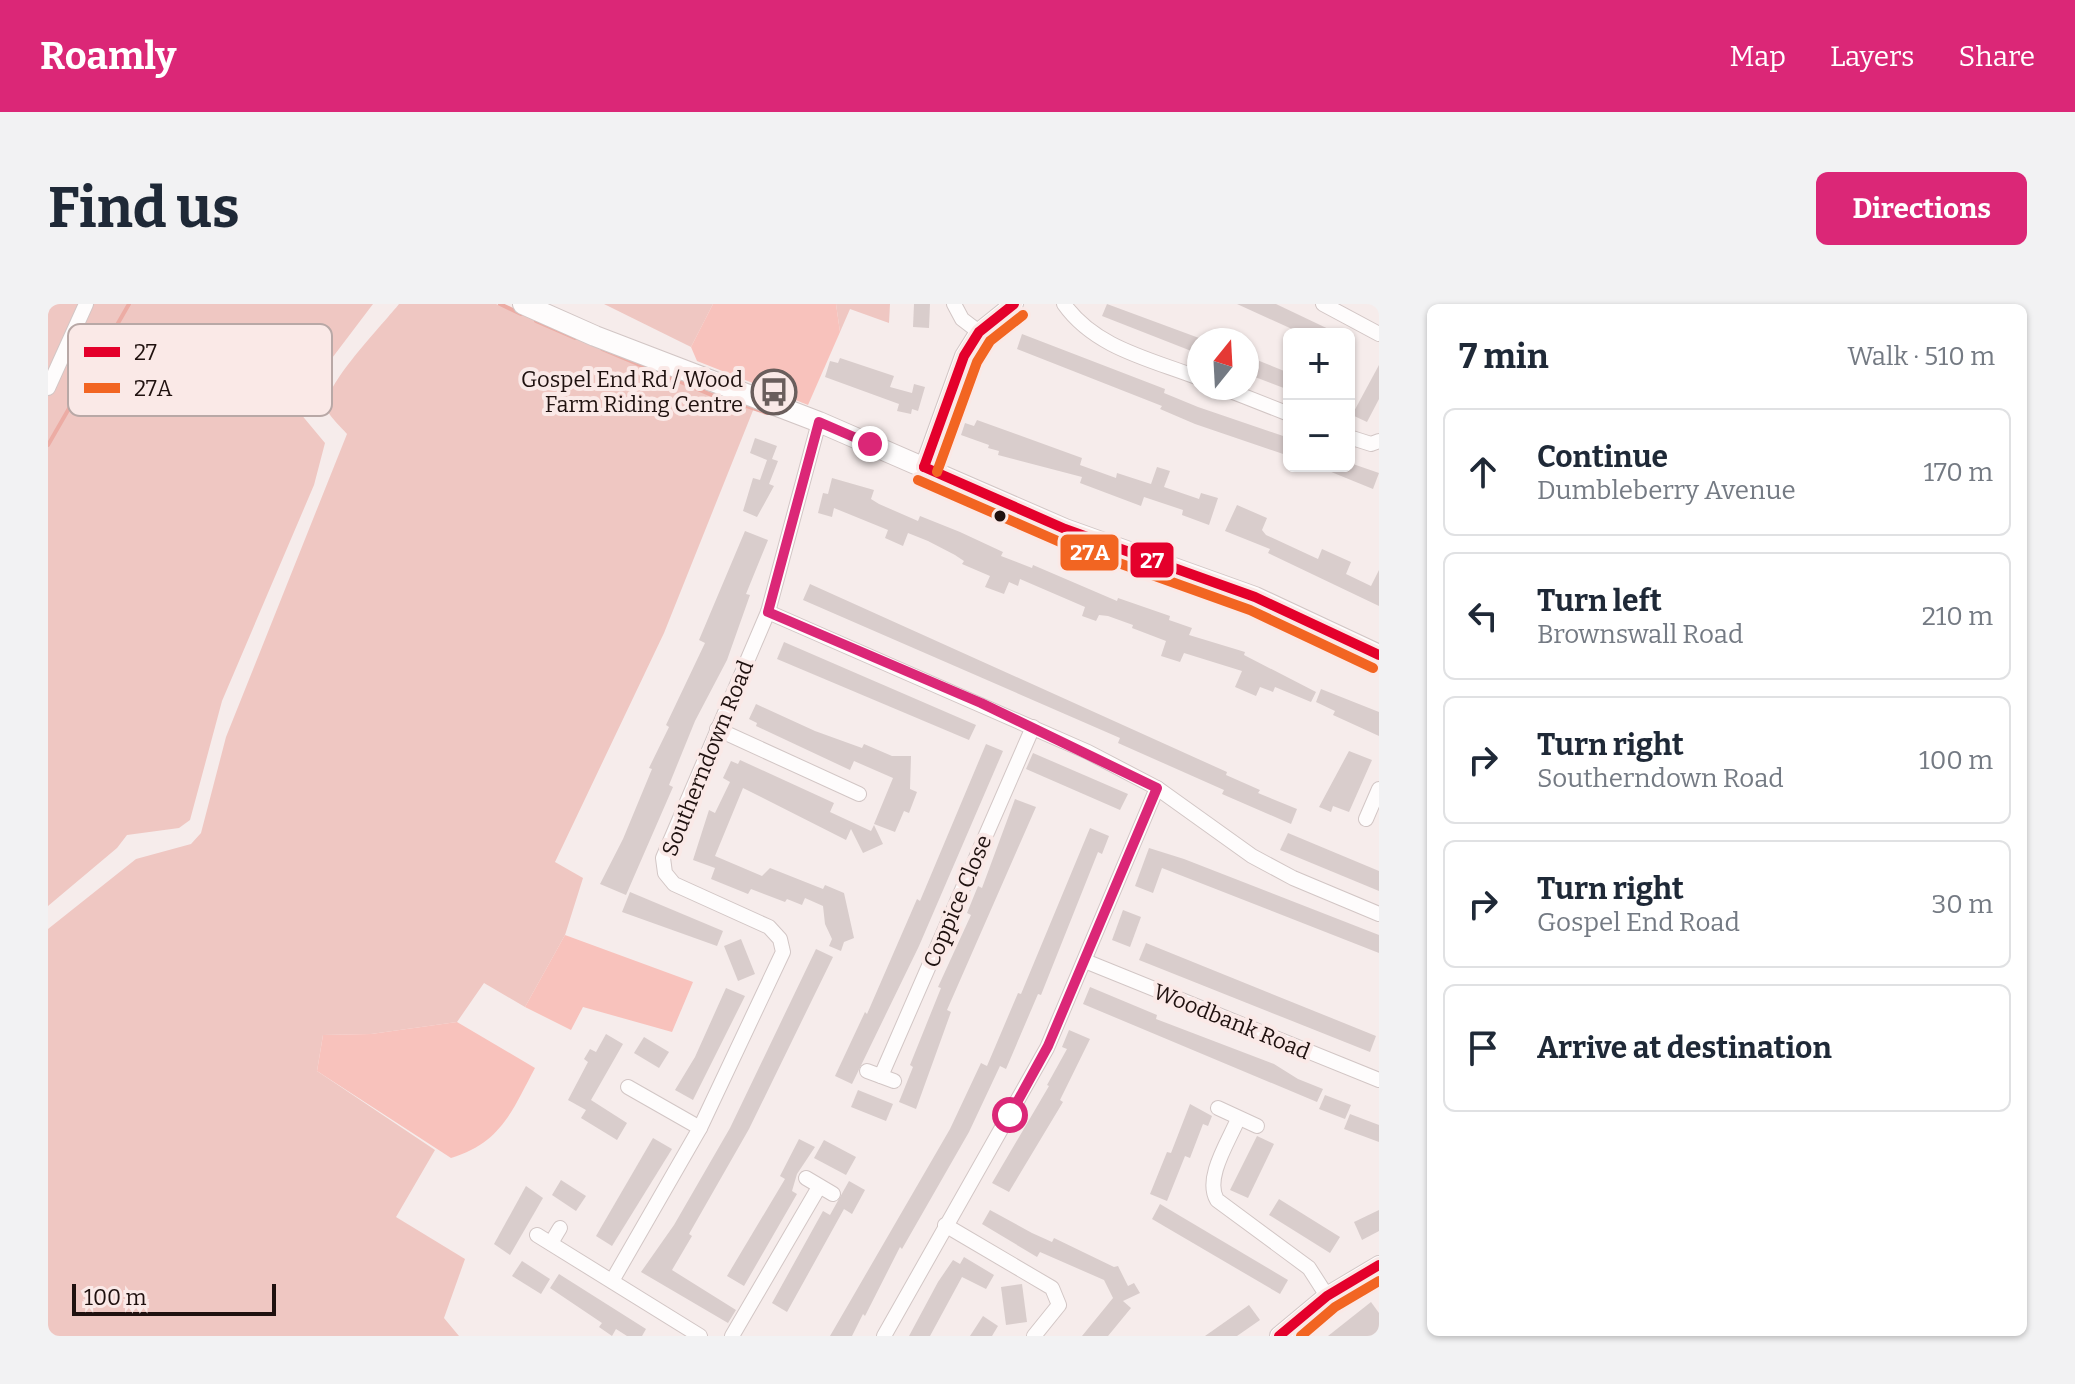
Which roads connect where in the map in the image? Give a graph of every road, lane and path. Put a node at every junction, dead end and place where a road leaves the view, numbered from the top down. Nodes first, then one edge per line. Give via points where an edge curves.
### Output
1 (86, 304) edge
2 (523, 304) edge
3 (954, 304) edge
4 (1014, 304) edge
5 (1064, 304) edge
6 (1323, 304) edge
7 (77, 324) edge
8 (979, 332) junction
9 (1379, 334) edge
10 (68, 344) edge
11 (1187, 373) edge
12 (48, 388) edge
13 (1253, 400) edge
14 (1283, 412) edge
15 (819, 422) junction
16 (1355, 439) edge
17 (1379, 441) edge
18 (924, 467) junction
19 (768, 612) junction
20 (1379, 655) edge
21 (1033, 727) junction
22 (717, 729) junction
23 (1157, 788) junction
24 (1379, 789) edge
25 (859, 794) dead end
26 (1366, 819) dead end
27 (1379, 914) edge
28 (1085, 961) junction
29 (881, 1076) dead end
30 (1379, 1080) edge
31 (628, 1087) dead end
32 (1218, 1108) dead end
33 (1238, 1119) junction
34 (1257, 1126) dead end
35 (700, 1128) junction
36 (806, 1178) dead end
37 (945, 1225) junction
38 (560, 1228) dead end
39 (537, 1235) dead end
40 (551, 1243) junction
41 (1379, 1265) edge
42 (612, 1281) junction
43 (1327, 1296) junction
44 (700, 1336) edge
45 (732, 1336) edge
46 (884, 1336) edge
47 (1034, 1336) edge
48 (1279, 1336) edge

1 - 7 street
2 - 15 main road
3 - 8 street via 962,319
4 - 8 street
5 - 11 street via 1078,324 1099,339
6 - 9 street
8 - 18 street via 964,356
10 - 12 street
13 - 14 street
15 - 18 main road
15 - 19 street, Southerndown Road
16 - 17 street
18 - 20 main road via 1076,534 1255,597
19 - 21 street
19 - 22 street, Southerndown Road
21 - 23 street
21 - 29 street, Coppice Close
22 - 25 street
22 - 35 street, Southerndown Road via 663,858 665,873 674,884 769,927 783,952
23 - 27 street via 1252,856
23 - 28 street
24 - 26 street
28 - 30 street, Woodbank Road
28 - 37 street via 1047,1048
31 - 35 street
32 - 33 street
33 - 34 street
33 - 43 street via 1212,1180 1217,1200 1309,1268
35 - 42 street, Southerndown Road
36 - 45 street via 826,1191
37 - 46 street
37 - 47 street via 1052,1288 1059,1305
38 - 40 street
39 - 40 street
40 - 42 street
41 - 43 street
42 - 44 street
43 - 48 street

